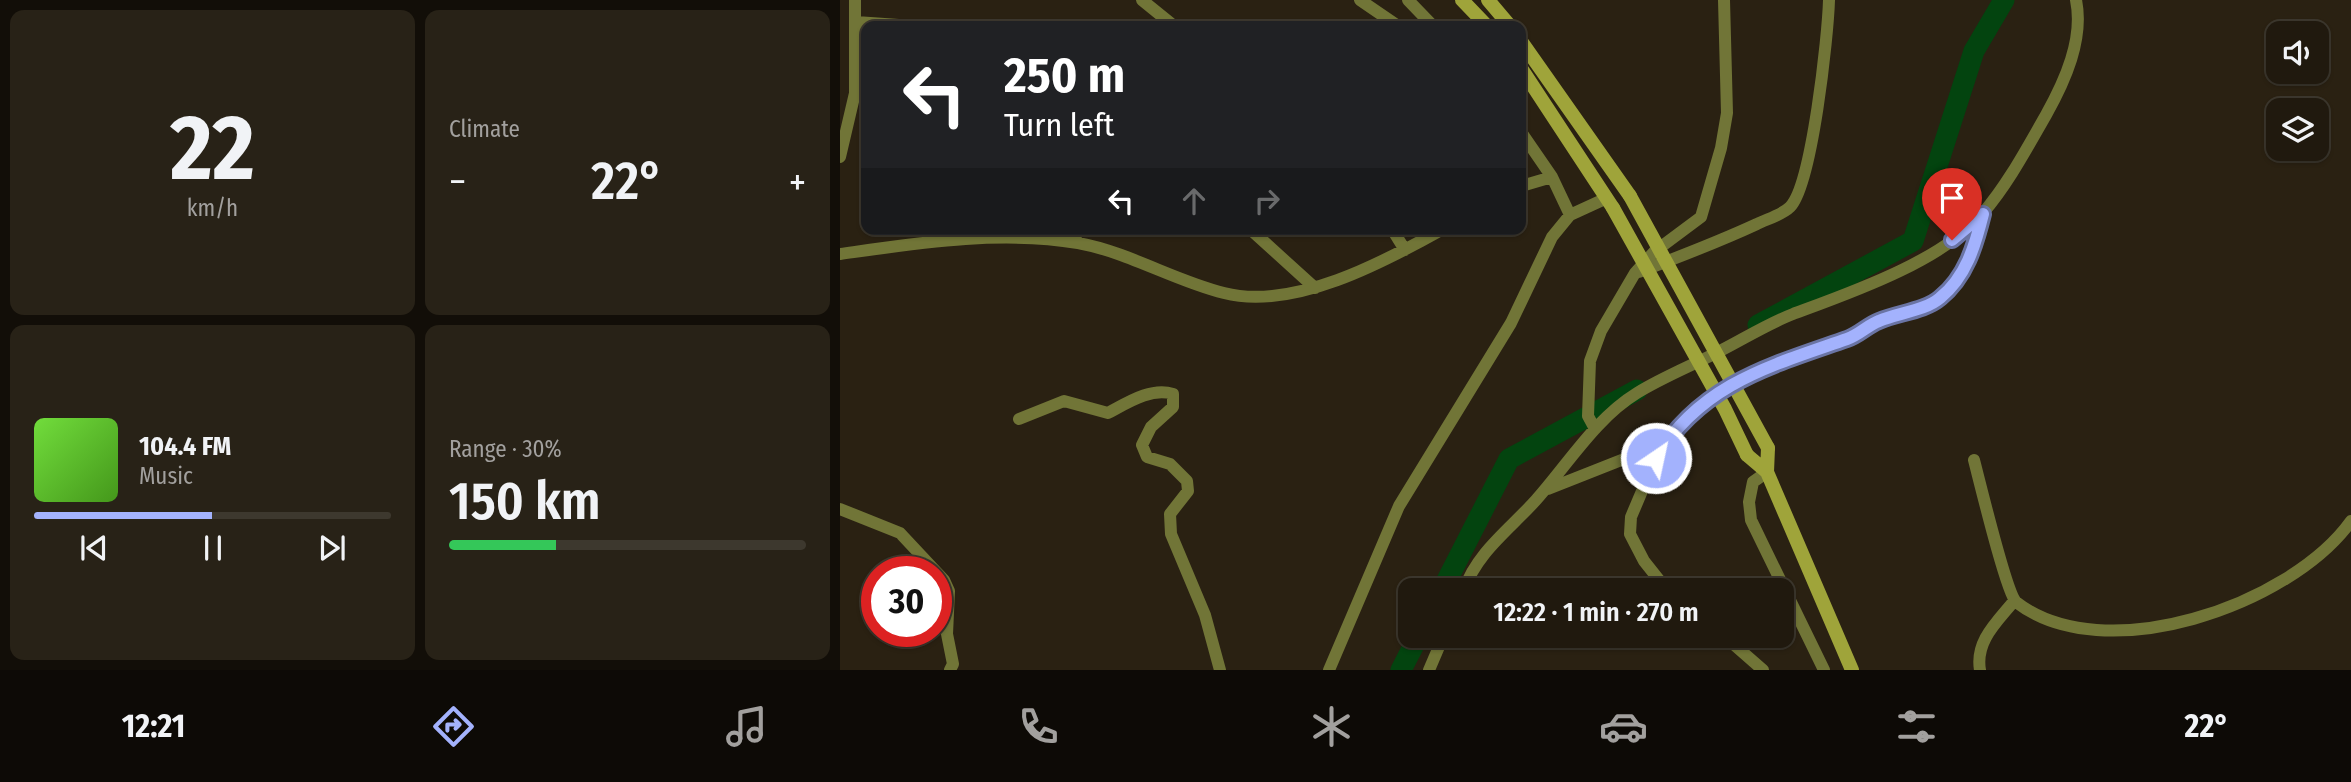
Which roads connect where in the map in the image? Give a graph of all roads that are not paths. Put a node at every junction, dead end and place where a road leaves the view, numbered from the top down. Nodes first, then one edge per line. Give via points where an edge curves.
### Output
1 (855, 0) edge
2 (1142, 0) edge
3 (1360, 0) edge
4 (1408, 0) edge
5 (1462, 0) edge
6 (1488, 0) edge
7 (1724, 0) edge
8 (1829, 0) edge
9 (2076, 0) edge
10 (1168, 21) edge
11 (1391, 21) edge
12 (1428, 21) edge
13 (1482, 21) edge
14 (1506, 21) edge
15 (856, 22) junction
16 (861, 22) edge
17 (1526, 48) edge
18 (1526, 76) edge
19 (1526, 139) edge
20 (840, 157) edge
21 (1552, 177) junction
22 (1526, 185) edge
23 (1610, 203) junction
24 (1983, 214) junction
25 (1570, 215) junction
26 (1069, 235) edge
27 (1258, 235) edge
28 (1396, 235) edge
29 (1432, 235) edge
30 (935, 236) edge
31 (1079, 243) junction
32 (1405, 250) junction
33 (840, 254) edge
34 (1635, 273) junction
35 (1315, 288) junction
36 (1019, 419) dead end
37 (1595, 429) junction
38 (1658, 455) junction
39 (1974, 460) dead end
40 (1767, 472) junction
41 (1544, 491) junction
42 (840, 509) edge
43 (2351, 521) edge
44 (1468, 578) edge
45 (1657, 578) edge
46 (2014, 601) junction
47 (2174, 637) dead end
48 (2079, 641) dead end
49 (1438, 648) edge
50 (1738, 648) edge
51 (950, 670) edge
52 (1220, 670) edge
53 (1329, 670) edge
54 (1429, 670) edge
55 (1763, 670) edge
56 (1824, 670) edge
57 (1852, 670) edge
58 (1980, 670) edge

1 - 15 street
2 - 10 street
3 - 11 street
4 - 12 street
5 - 13 street
6 - 14 street
7 - 34 street via 1727,113 1701,217 1654,252
8 - 34 street via 1829,30 1798,197 1788,209 1719,242
9 - 24 street via 2077,41 2053,101
15 - 16 street
15 - 20 street via 855,93
17 - 40 street, bridge via 1630,196 1768,449
18 - 23 street
19 - 21 street
21 - 22 street
21 - 25 street
23 - 25 street
23 - 40 street, bridge via 1747,455
24 - 37 street via 1925,257 1793,315 1636,393
24 - 38 street via 1964,270 1938,300 1877,321 1850,338 1754,371 1691,414
25 - 53 street via 1552,237 1511,323 1399,506
26 - 31 street
27 - 35 street
28 - 32 street
29 - 32 street
30 - 31 street
30 - 33 street
31 - 35 street via 1225,294 1284,297
32 - 35 street
34 - 37 street via 1601,331 1590,361 1588,416
36 - 52 street via 1064,401 1108,413 1148,394 1173,394 1173,407 1151,427 1142,445 1147,457 1170,464 1187,481 1188,491 1170,514 1171,534 1205,615
37 - 41 street
38 - 41 street via 1624,459
38 - 45 street via 1631,517 1630,534
39 - 46 street
40 - 56 street via 1753,482 1751,520
40 - 57 street
41 - 44 street via 1491,545
42 - 51 street via 900,533 944,580 949,591
43 - 47 street via 2325,554 2272,593 2227,619
46 - 48 street via 2053,630
46 - 58 street via 1984,639
49 - 54 street
50 - 55 street

